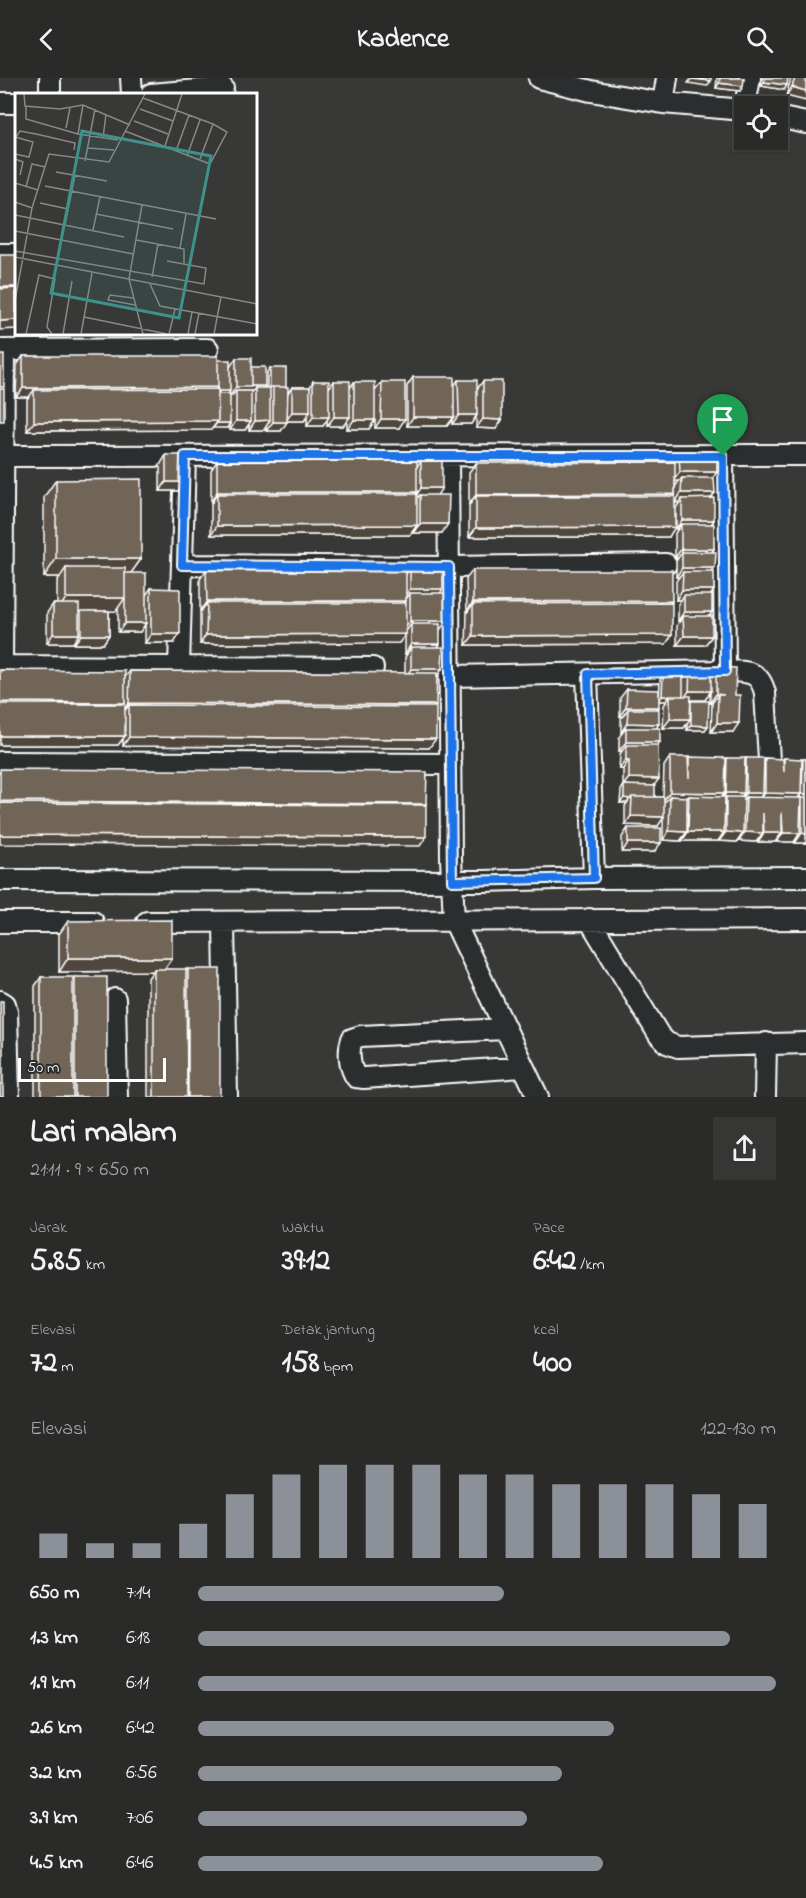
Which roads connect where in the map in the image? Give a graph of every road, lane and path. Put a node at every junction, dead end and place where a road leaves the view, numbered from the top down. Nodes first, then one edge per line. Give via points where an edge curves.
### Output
1 (131, 78) edge
2 (539, 78) edge
3 (667, 78) edge
4 (750, 78) edge
5 (592, 85) edge
6 (225, 87) edge
7 (132, 93) edge
8 (161, 93) edge
9 (747, 96) edge
10 (663, 103) junction
11 (734, 107) edge
12 (788, 119) edge
13 (806, 123) edge
14 (208, 349) dead end
15 (2, 350) edge
16 (806, 455) edge
17 (1, 456) edge
18 (185, 456) junction
19 (448, 456) junction
20 (723, 456) junction
21 (666, 564) dead end
22 (182, 565) junction
23 (1, 566) edge
24 (449, 567) junction
25 (1, 666) edge
26 (179, 667) junction
27 (373, 668) dead end
28 (725, 671) junction
29 (588, 674) junction
30 (450, 676) junction
31 (745, 760) edge
32 (0, 762) edge
33 (451, 764) junction
34 (806, 877) edge
35 (594, 878) junction
36 (0, 880) edge
37 (452, 881) junction
38 (589, 919) junction
39 (806, 919) edge
40 (454, 921) junction
41 (0, 922) edge
42 (106, 922) edge
43 (130, 922) edge
44 (224, 923) junction
45 (115, 999) dead end
46 (0, 1001) edge
47 (505, 1029) junction
48 (766, 1043) junction
49 (806, 1043) edge
50 (523, 1067) junction
51 (9, 1097) edge
52 (117, 1097) edge
53 (227, 1097) edge
54 (538, 1097) edge
55 (765, 1097) edge

1 - 7 street
2 - 5 street
3 - 10 street
4 - 9 street
5 - 10 street
6 - 8 street
10 - 11 street
12 - 13 street
14 - 15 street
15 - 17 street
16 - 20 street
17 - 18 street
17 - 23 street
18 - 19 street
18 - 22 street
19 - 20 street
19 - 24 street
20 - 28 street
21 - 24 street
22 - 24 street
22 - 26 street
23 - 25 street
24 - 30 street
25 - 26 street
26 - 27 street
28 - 29 street
28 - 31 street via 758,676 765,693 778,760
29 - 30 street
29 - 35 street
30 - 33 street
32 - 33 street
33 - 37 street
34 - 35 street
35 - 37 street
36 - 37 street
37 - 40 street
38 - 39 street
38 - 40 street
38 - 48 street via 667,1043 678,1047
40 - 44 street
40 - 47 street
41 - 42 street
43 - 44 street
44 - 53 street
45 - 52 street
46 - 51 street via 7,1012
47 - 50 street
47 - 50 street via 361,1036 352,1039 349,1046 352,1071 356,1077 364,1078
48 - 49 street
48 - 55 street
50 - 54 street

